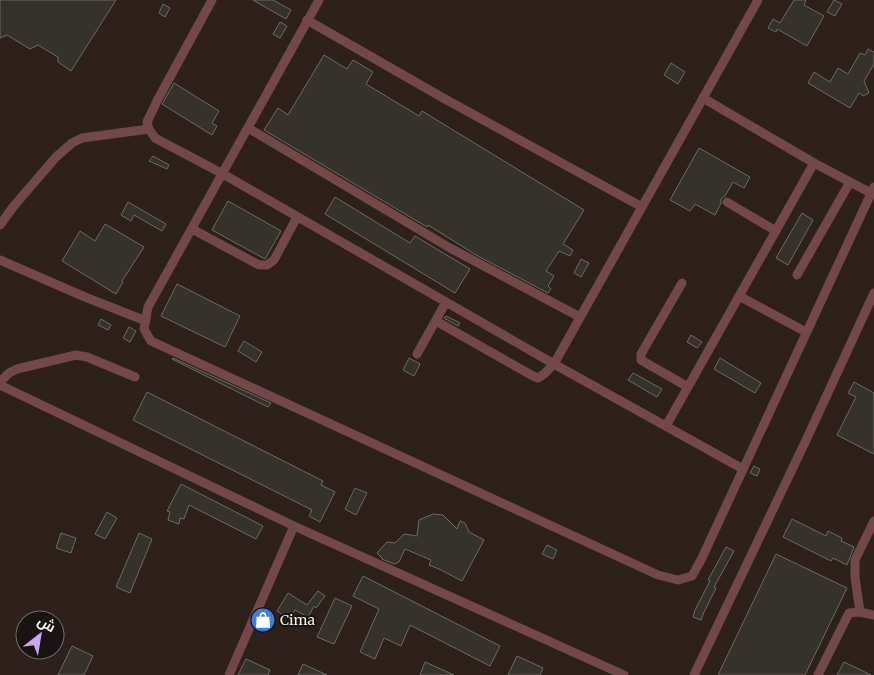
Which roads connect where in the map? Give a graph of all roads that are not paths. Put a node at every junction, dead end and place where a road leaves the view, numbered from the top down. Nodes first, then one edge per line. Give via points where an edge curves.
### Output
1 (212, 0) edge
2 (318, 0) edge
3 (758, 0) edge
4 (307, 20) junction
5 (702, 98) junction
6 (248, 128) junction
7 (149, 129) junction
8 (814, 163) junction
9 (223, 174) junction
10 (850, 182) junction
11 (872, 190) edge
12 (726, 202) dead end
13 (642, 207) junction
14 (297, 217) junction
15 (0, 224) edge
16 (192, 230) junction
17 (776, 231) junction
18 (0, 260) edge
19 (797, 275) dead end
20 (682, 283) dead end
21 (874, 293) edge
22 (739, 296) junction
23 (446, 302) junction
24 (580, 317) junction
25 (146, 321) junction
26 (436, 321) junction
27 (806, 332) junction
28 (417, 354) dead end
29 (554, 364) junction
30 (135, 377) dead end
31 (0, 384) edge
32 (688, 387) junction
33 (666, 426) junction
34 (743, 469) junction
35 (874, 521) edge
36 (294, 526) junction
37 (860, 612) junction
38 (874, 615) edge
39 (229, 675) edge
40 (624, 675) edge
41 (694, 675) edge
42 (818, 675) edge

1 - 7 street via 158,99 147,122
2 - 4 street
3 - 5 street
4 - 6 street
4 - 13 street
5 - 8 street
5 - 13 street
6 - 9 street
6 - 24 street via 450,248
7 - 9 street via 155,138
7 - 15 street via 82,138 72,143
8 - 10 street
8 - 17 street
9 - 14 street
9 - 16 street
10 - 11 street
10 - 19 street
11 - 27 street
12 - 17 street
13 - 24 street
14 - 16 street via 274,260 267,265 259,265
14 - 23 street
16 - 25 street via 148,307
17 - 22 street
18 - 25 street
20 - 32 street via 641,354 641,360
21 - 41 street
22 - 27 street
22 - 32 street
23 - 26 street
23 - 29 street
24 - 29 street
25 - 34 street via 144,329 151,341 658,575 678,580 692,576 702,560
26 - 28 street
26 - 29 street via 538,378
27 - 34 street
29 - 33 street
30 - 31 street via 76,355 18,369 8,373
31 - 36 street
32 - 33 street
33 - 34 street
35 - 37 street via 855,560
36 - 39 street
36 - 40 street
37 - 38 street
37 - 42 street via 849,613

